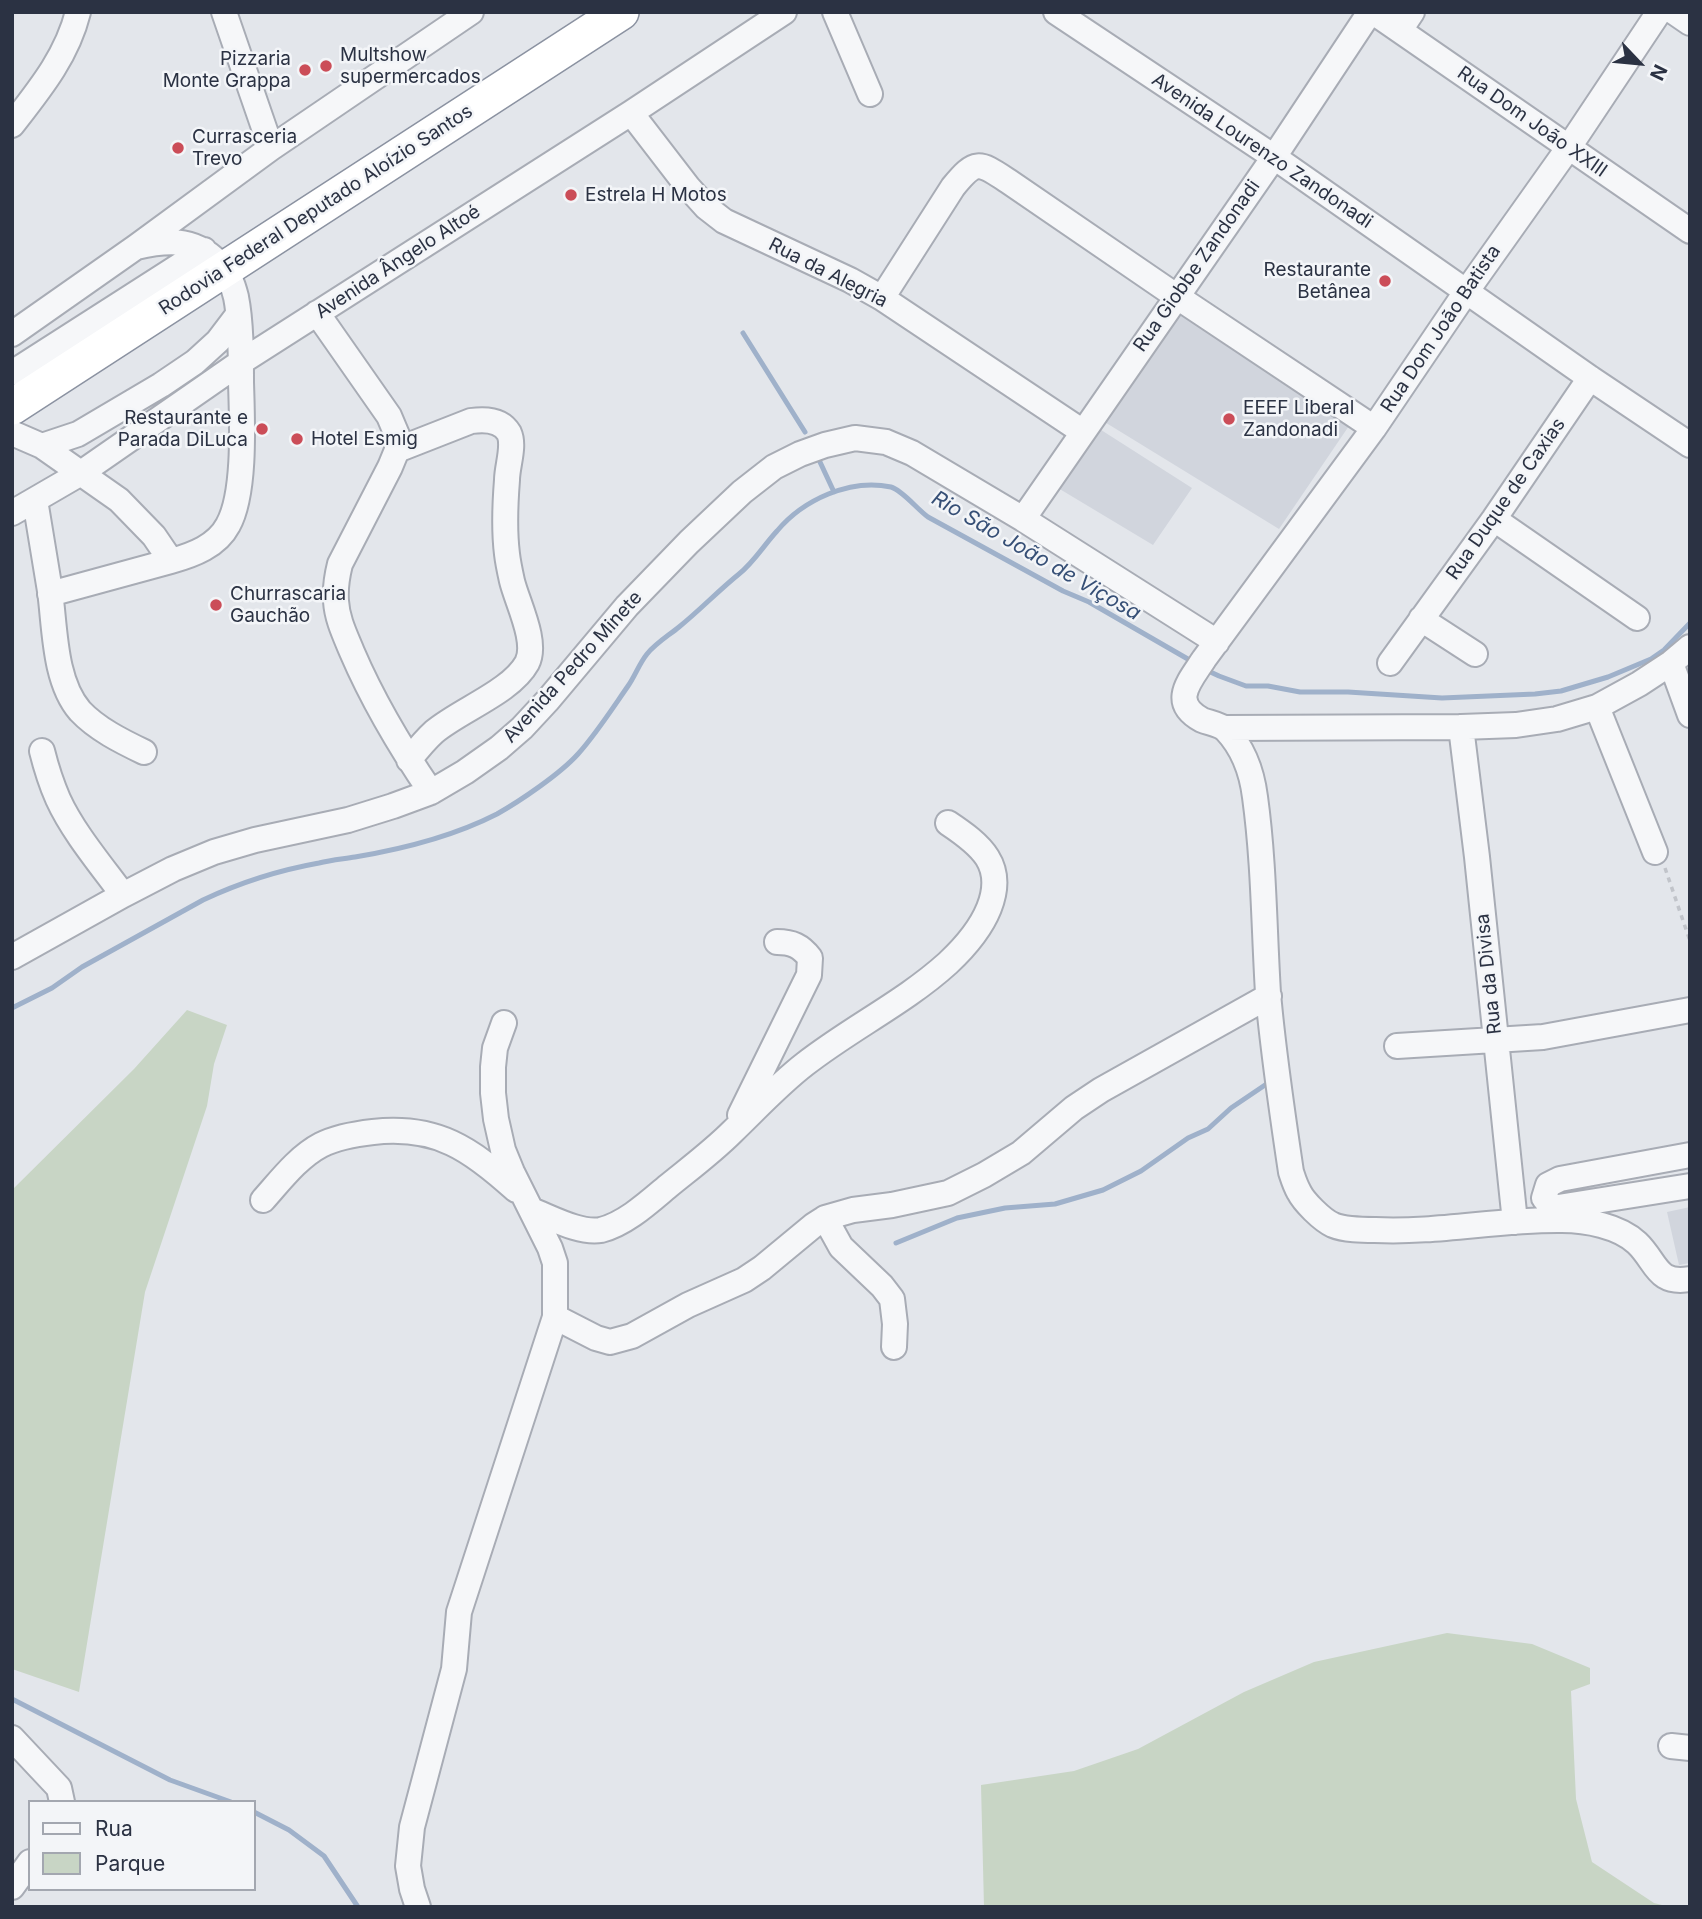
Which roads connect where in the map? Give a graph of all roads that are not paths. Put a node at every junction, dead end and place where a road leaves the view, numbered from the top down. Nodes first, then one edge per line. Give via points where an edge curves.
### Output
1 (78, 12) edge
2 (224, 12) edge
3 (471, 12) edge
4 (621, 12) edge
5 (784, 12) edge
6 (835, 12) edge
7 (1056, 12) edge
8 (1372, 12) edge
9 (1659, 12) edge
10 (1674, 12) edge
11 (1406, 21) edge
12 (1690, 23) edge
13 (870, 94) dead end
14 (631, 113) junction
15 (12, 125) edge
16 (1569, 147) junction
17 (271, 148) junction
18 (1274, 157) junction
19 (1690, 232) edge
20 (136, 247) junction
21 (214, 260) junction
22 (1466, 292) junction
23 (1176, 296) junction
24 (882, 298) junction
25 (317, 313) junction
26 (237, 316) junction
27 (12, 334) edge
28 (241, 362) junction
29 (12, 373) edge
30 (1590, 378) junction
31 (12, 407) edge
32 (1374, 428) junction
33 (1083, 432) junction
34 (12, 433) edge
35 (1690, 445) edge
36 (42, 446) junction
37 (397, 450) junction
38 (81, 473) junction
39 (35, 500) junction
40 (12, 513) edge
41 (1023, 519) junction
42 (1494, 519) junction
43 (171, 562) junction
44 (50, 594) junction
45 (1637, 618) dead end
46 (1421, 619) junction
47 (1690, 647) edge
48 (1210, 650) junction
49 (1475, 654) dead end
50 (1391, 663) dead end
51 (1671, 663) junction
52 (1597, 708) junction
53 (1690, 715) edge
54 (1461, 727) junction
55 (1224, 728) junction
56 (42, 751) dead end
57 (144, 752) dead end
58 (410, 760) junction
59 (431, 792) junction
60 (948, 822) dead end
61 (1660, 859) road end
62 (122, 895) junction
63 (777, 942) dead end
64 (12, 957) edge
65 (1269, 996) junction
66 (1690, 1010) edge
67 (504, 1023) dead end
68 (1496, 1041) junction
69 (1397, 1046) dead end
70 (730, 1134) junction
71 (1689, 1155) edge
72 (1690, 1186) edge
73 (263, 1200) dead end
74 (527, 1203) junction
75 (1557, 1214) junction
76 (825, 1218) junction
77 (1516, 1222) junction
78 (1690, 1279) edge
79 (555, 1317) junction
80 (894, 1347) dead end
81 (13, 1739) edge
82 (61, 1800) edge
83 (28, 1865) edge
84 (12, 1887) edge
85 (418, 1907) edge

1 - 15 street via 65,51
2 - 17 street
3 - 17 street
4 - 21 highway, Rodovia Federal Deputado Aloízio Santos
5 - 14 street, Avenida Ângelo Altoé
6 - 13 street
7 - 18 street, Avenida Lourenzo Zandonadi
8 - 11 street, Rua Dom João XXIII
8 - 18 street, Rua Giobbe Zandonadi
9 - 16 street, Rua Dom João Batista
10 - 12 street
11 - 16 street, Rua Dom João XXIII
14 - 24 street, Rua da Alegria via 688,187 724,221
14 - 25 street, Avenida Ângelo Altoé
16 - 19 street, Rua Dom João XXIII
16 - 22 street, Rua Dom João Batista
17 - 20 street
18 - 22 street, Avenida Lourenzo Zandonadi
18 - 23 street, Rua Giobbe Zandonadi
20 - 21 street via 188,243
20 - 27 street
21 - 26 street via 236,296
21 - 29 street
21 - 31 highway, Rodovia Federal Deputado Aloízio Santos
22 - 30 street, Avenida Lourenzo Zandonadi
22 - 32 street, Rua Dom João Batista
23 - 24 street via 990,169 973,166 933,217
23 - 32 street
23 - 33 street, Rua Giobbe Zandonadi
24 - 33 street, Rua da Alegria
25 - 28 street, Avenida Ângelo Altoé
25 - 37 street via 389,416
26 - 28 street
26 - 36 street via 195,362 161,385 78,434
28 - 38 street, Avenida Ângelo Altoé
28 - 43 street via 241,458 230,523 213,543
30 - 35 street, Avenida Lourenzo Zandonadi
30 - 42 street, Rua Duque de Caxias
32 - 48 street, Rua Dom João Batista
33 - 41 street, Rua Giobbe Zandonadi
34 - 36 street
36 - 38 street
37 - 58 street via 340,564 336,602 362,675
37 - 58 street via 482,419 502,425 509,434 507,556 530,643 527,663 510,681 434,732
38 - 39 street, Avenida Ângelo Altoé
38 - 43 street via 119,500 154,536
39 - 40 street, Avenida Ângelo Altoé
39 - 44 street
41 - 48 street, Avenida Pedro Minete
41 - 59 street, Avenida Pedro Minete via 886,442 855,438 800,454 742,492 689,542 627,606 522,729
42 - 45 street
42 - 46 street, Rua Duque de Caxias
43 - 44 street
44 - 57 street via 59,663 73,700 93,723
46 - 49 street
46 - 50 street, Rua Duque de Caxias
47 - 51 street
48 - 55 street, Rua Dom João Batista via 1186,687 1184,702 1202,720
51 - 52 street
51 - 53 street
52 - 54 street via 1557,719
52 - 61 street
54 - 55 street
54 - 68 street, Rua da Divisa
55 - 65 street via 1252,775 1256,798
56 - 62 street via 59,801
58 - 59 street
59 - 62 street, Avenida Pedro Minete via 348,820 214,852
60 - 70 street via 981,847 995,873 989,908 981,923 947,963 803,1065
62 - 64 street, Avenida Pedro Minete
63 - 70 street via 806,952 809,975
65 - 76 street via 1101,1090 1021,1153 962,1186 917,1201
65 - 77 street via 1291,1172 1299,1193 1315,1211 1333,1225 1355,1230 1405,1232
66 - 68 street
67 - 74 street via 495,1048 496,1119 503,1150
68 - 69 street
68 - 77 street, Rua da Divisa
70 - 74 street via 647,1203 603,1229 575,1227
71 - 75 street via 1560,1179 1548,1185 1544,1198
72 - 75 street
73 - 74 street via 319,1146 358,1134 406,1131 427,1133 471,1153
74 - 79 street via 555,1263
75 - 77 street
75 - 78 street via 1618,1232 1637,1243 1664,1277
76 - 79 street via 744,1280 632,1336 610,1342
76 - 80 street via 849,1257 892,1299
79 - 85 street via 459,1612 454,1669 412,1827 408,1866
81 - 82 street via 58,1788
83 - 84 street

